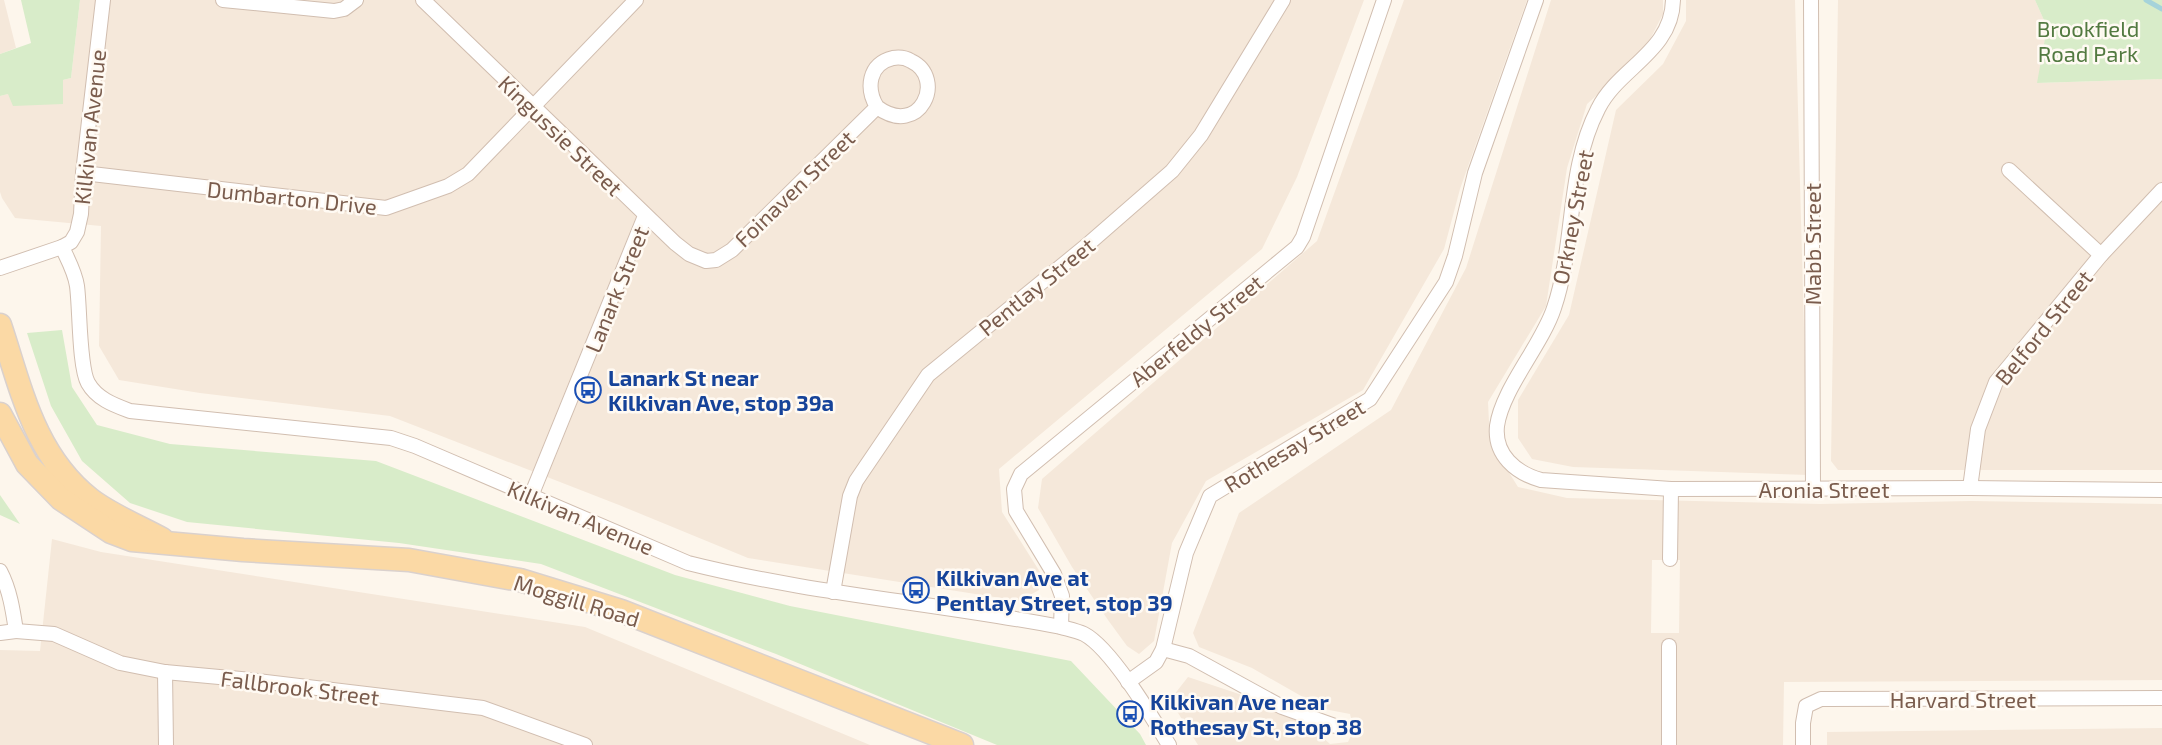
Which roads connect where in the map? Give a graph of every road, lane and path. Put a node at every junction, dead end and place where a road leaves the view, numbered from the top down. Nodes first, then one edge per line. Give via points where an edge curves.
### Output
1 (103, 0) edge
2 (224, 0) edge
3 (229, 0) edge
4 (356, 0) edge
5 (423, 0) edge
6 (636, 0) edge
7 (1283, 0) edge
8 (1384, 0) edge
9 (1536, 0) edge
10 (1673, 0) edge
11 (1811, 0) edge
12 (532, 106) junction
13 (877, 107) junction
14 (2009, 170) dead end
15 (83, 173) junction
16 (2162, 190) edge
17 (645, 216) junction
18 (62, 248) junction
19 (2101, 255) junction
20 (706, 261) joint
21 (0, 268) edge
22 (0, 325) edge
23 (0, 414) edge
24 (1500, 448) joint
25 (1970, 488) junction
26 (1671, 489) junction
27 (1813, 489) junction
28 (2162, 490) edge
29 (531, 496) junction
30 (172, 544) junction
31 (1670, 559) dead end
32 (0, 571) edge
33 (832, 592) junction
34 (1061, 627) junction
35 (16, 631) junction
36 (0, 633) edge
37 (1669, 645) dead end
38 (1163, 649) junction
39 (165, 672) junction
40 (1128, 682) junction
41 (2162, 698) edge
42 (1335, 726) dead end
43 (166, 745) edge
44 (585, 745) edge
45 (962, 745) edge
46 (1169, 745) edge
47 (1670, 745) edge
48 (1803, 745) edge

1 - 15 street, Kilkivan Avenue
2 - 3 street
3 - 4 street via 334,11
5 - 12 street, Kingussie Street
6 - 12 street, Dumbarton Drive
7 - 33 street, Pentlay Street via 1201,135 1172,171 928,375 856,481
8 - 34 street, Aberfeldy Street via 1304,237 1297,247 1021,474 1014,489 1016,511 1054,574 1062,596
9 - 38 street, Rothesay Street via 1475,172 1446,282 1370,399 1210,496 1186,553
10 - 24 street, Orkney Street via 1669,26 1611,91 1592,123 1576,172 1568,244 1555,307 1506,399 1497,425
11 - 27 street, Mabb Street
12 - 15 street, Dumbarton Drive via 468,174 448,186 386,208
12 - 17 street, Kingussie Street
13 - 13 street via 898,117 921,107 928,84 916,63 893,58 873,72 871,96
13 - 20 street, Foinaven Street via 732,250
14 - 19 street
15 - 18 street, Kilkivan Avenue via 77,232
16 - 19 street, Belford Street
17 - 20 street, Kingussie Street via 689,254
17 - 29 street, Lanark Street
18 - 21 street
18 - 29 street, Kilkivan Avenue via 77,285 87,383 101,399 130,411 391,438
19 - 25 street, Belford Street via 1996,382 1978,429
22 - 30 main road, Moggill Road via 32,423 65,476 90,499
23 - 30 main road, Moggill Road via 27,464 61,499 111,532 132,540
24 - 26 street, Aronia Street via 1516,470 1541,480
25 - 27 street, Aronia Street
25 - 28 street, Aronia Street
26 - 27 street, Aronia Street
26 - 31 street
29 - 33 street, Kilkivan Avenue via 688,563
30 - 45 main road, Moggill Road via 409,560 520,580 621,611
32 - 35 street via 6,581
33 - 34 street, Kilkivan Avenue
34 - 40 street, Kilkivan Avenue via 1093,641
35 - 36 street, Fallbrook Street
35 - 39 street, Fallbrook Street via 54,634 120,663
37 - 47 street
38 - 40 street, Rothesay Street via 1156,662
38 - 42 street via 1189,656 1282,707
39 - 43 street
39 - 44 street, Fallbrook Street via 483,708
40 - 46 street, Kilkivan Avenue
41 - 48 street, Harvard Street via 1821,699 1806,706

